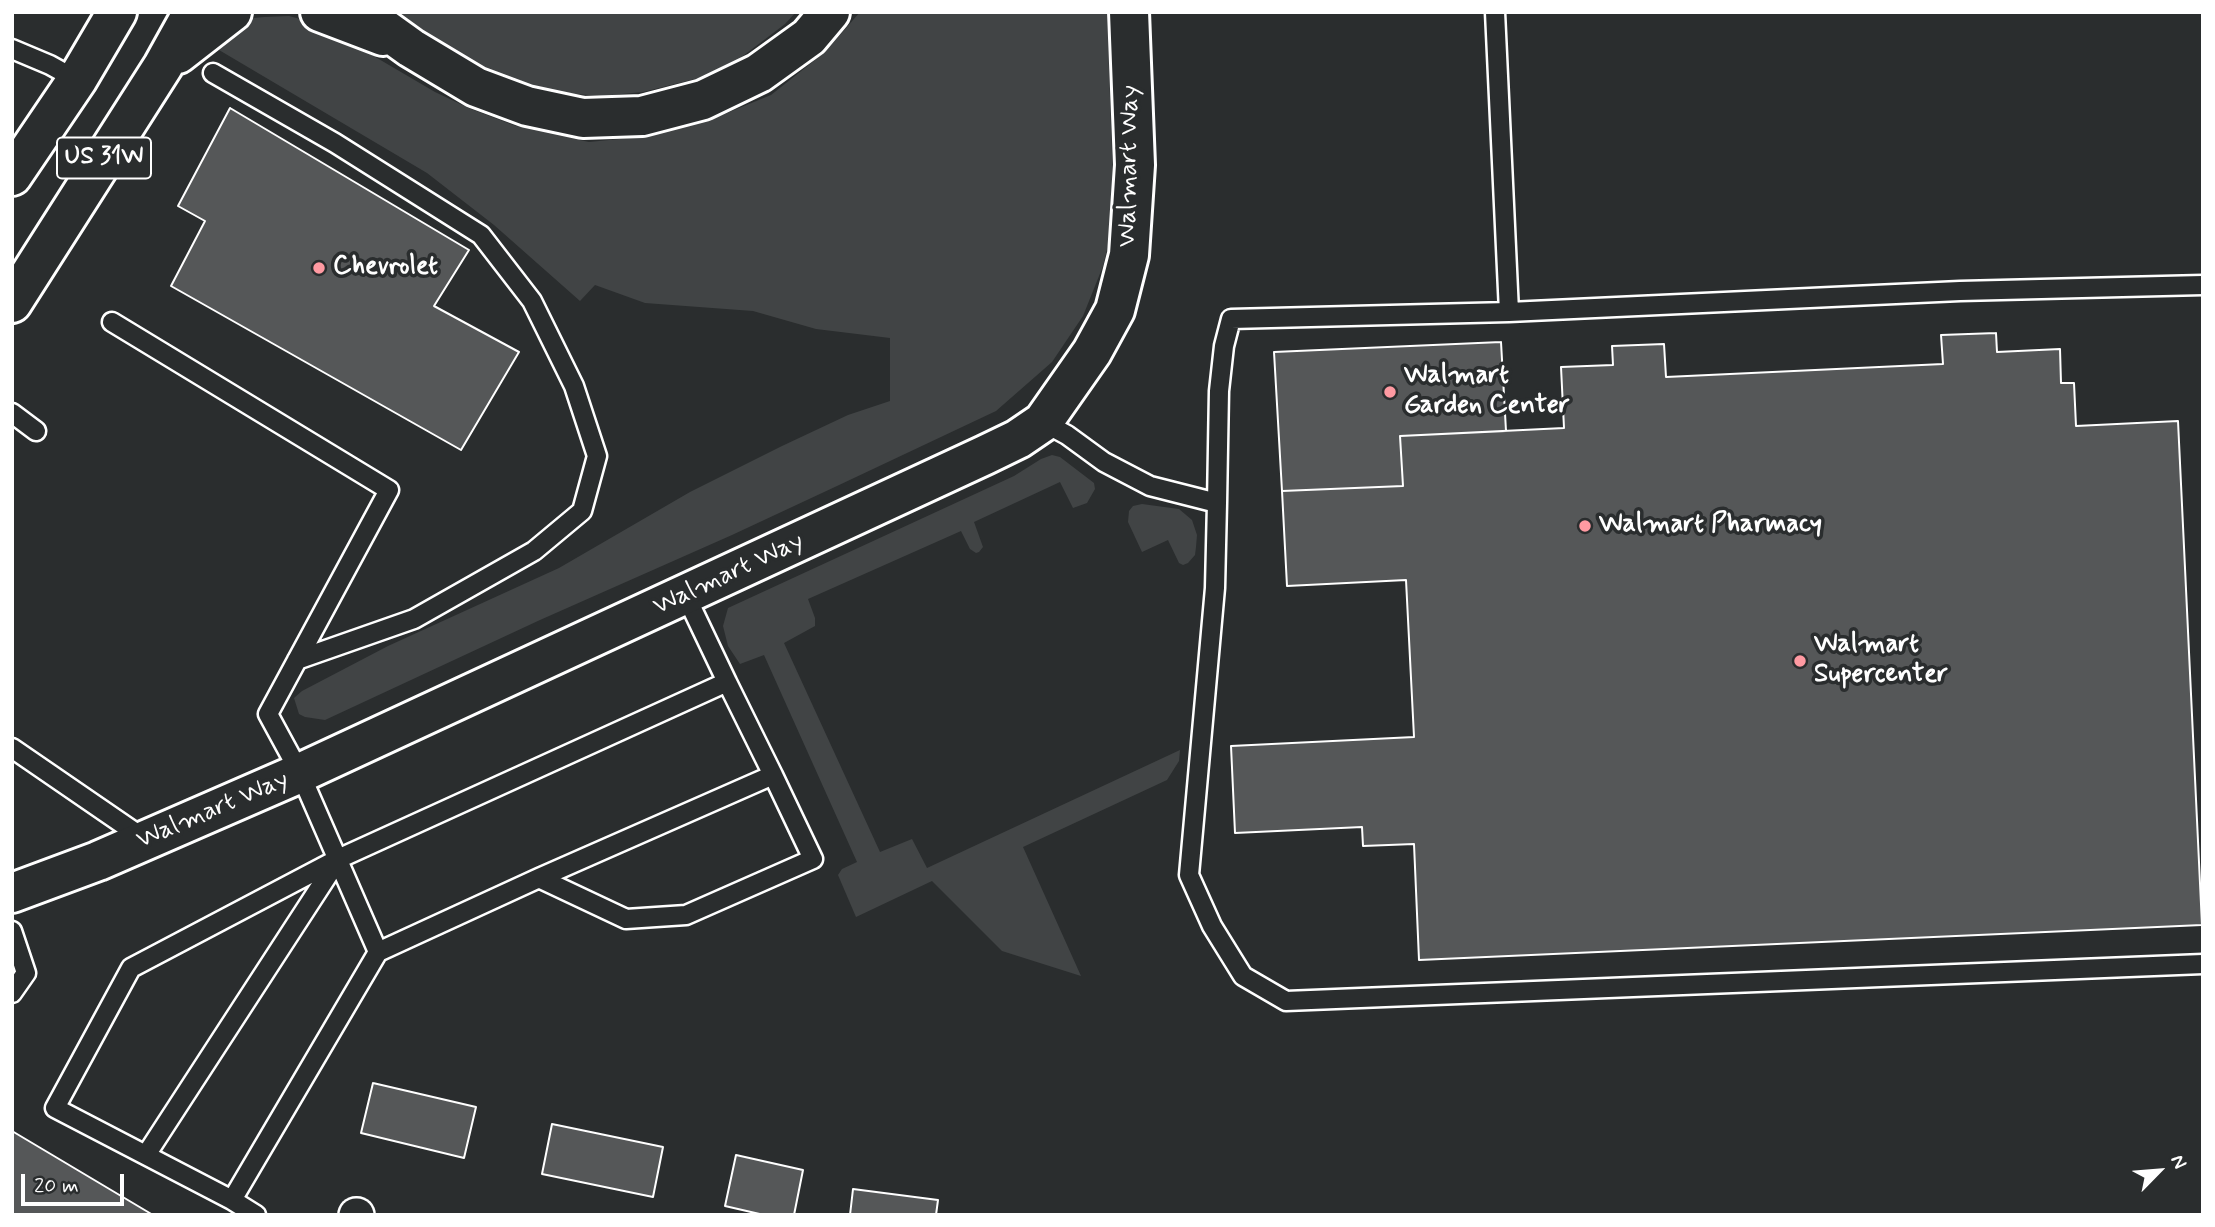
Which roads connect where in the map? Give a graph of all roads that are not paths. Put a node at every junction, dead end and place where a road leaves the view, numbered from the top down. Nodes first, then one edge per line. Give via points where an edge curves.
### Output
1 (117, 12) edge
2 (193, 12) edge
3 (232, 12) edge
4 (320, 12) edge
5 (361, 12) edge
6 (830, 12) edge
7 (1129, 12) edge
8 (1495, 12) edge
9 (411, 48) junction
10 (12, 49) edge
11 (163, 66) junction
12 (214, 73) dead end
13 (77, 80) junction
14 (12, 176) edge
15 (2203, 285) edge
16 (12, 303) edge
17 (1509, 312) junction
18 (112, 322) dead end
19 (12, 413) edge
20 (1043, 422) junction
21 (36, 431) dead end
22 (1217, 503) junction
23 (686, 596) junction
24 (297, 660) junction
25 (727, 682) junction
26 (12, 748) edge
27 (300, 773) junction
28 (773, 775) junction
29 (146, 840) junction
30 (338, 859) junction
31 (539, 878) junction
32 (12, 893) edge
33 (12, 930) edge
34 (379, 952) junction
35 (2203, 964) edge
36 (12, 993) edge
37 (146, 1155) junction
38 (232, 1199) junction
39 (256, 1215) edge

1 - 13 main road, US 31W
2 - 11 main road, US 31W
3 - 11 main road
4 - 9 main road
5 - 9 main road
6 - 9 main road via 809,37 759,73 702,100 642,116 583,118 527,106 475,87
7 - 20 main road, Walmart Way via 1135,165 1129,255 1115,310
8 - 17 lane
10 - 13 lane
11 - 16 main road, US 31W
12 - 24 lane via 481,235 532,301 574,386 597,456 582,511 534,551 414,619
13 - 14 main road, US 31W
15 - 17 lane
17 - 22 lane via 1231,319 1219,391
18 - 24 lane via 389,490
19 - 21 lane
20 - 22 lane via 1150,486
20 - 23 main road, Walmart Way via 985,456
22 - 35 lane via 1215,588 1189,875 1212,926 1243,976 1286,1001
23 - 25 lane
23 - 27 main road, Walmart Way
24 - 27 lane via 268,713
25 - 28 lane
25 - 30 lane
26 - 29 lane
27 - 29 main road, Walmart Way
27 - 30 lane
28 - 31 lane
28 - 31 lane via 813,859 686,915 626,919
29 - 32 main road, Walmart Way
30 - 34 lane
30 - 37 lane
30 - 37 lane via 131,968 55,1108
31 - 34 lane
33 - 36 lane via 26,973
34 - 38 lane
37 - 38 lane
38 - 39 lane

